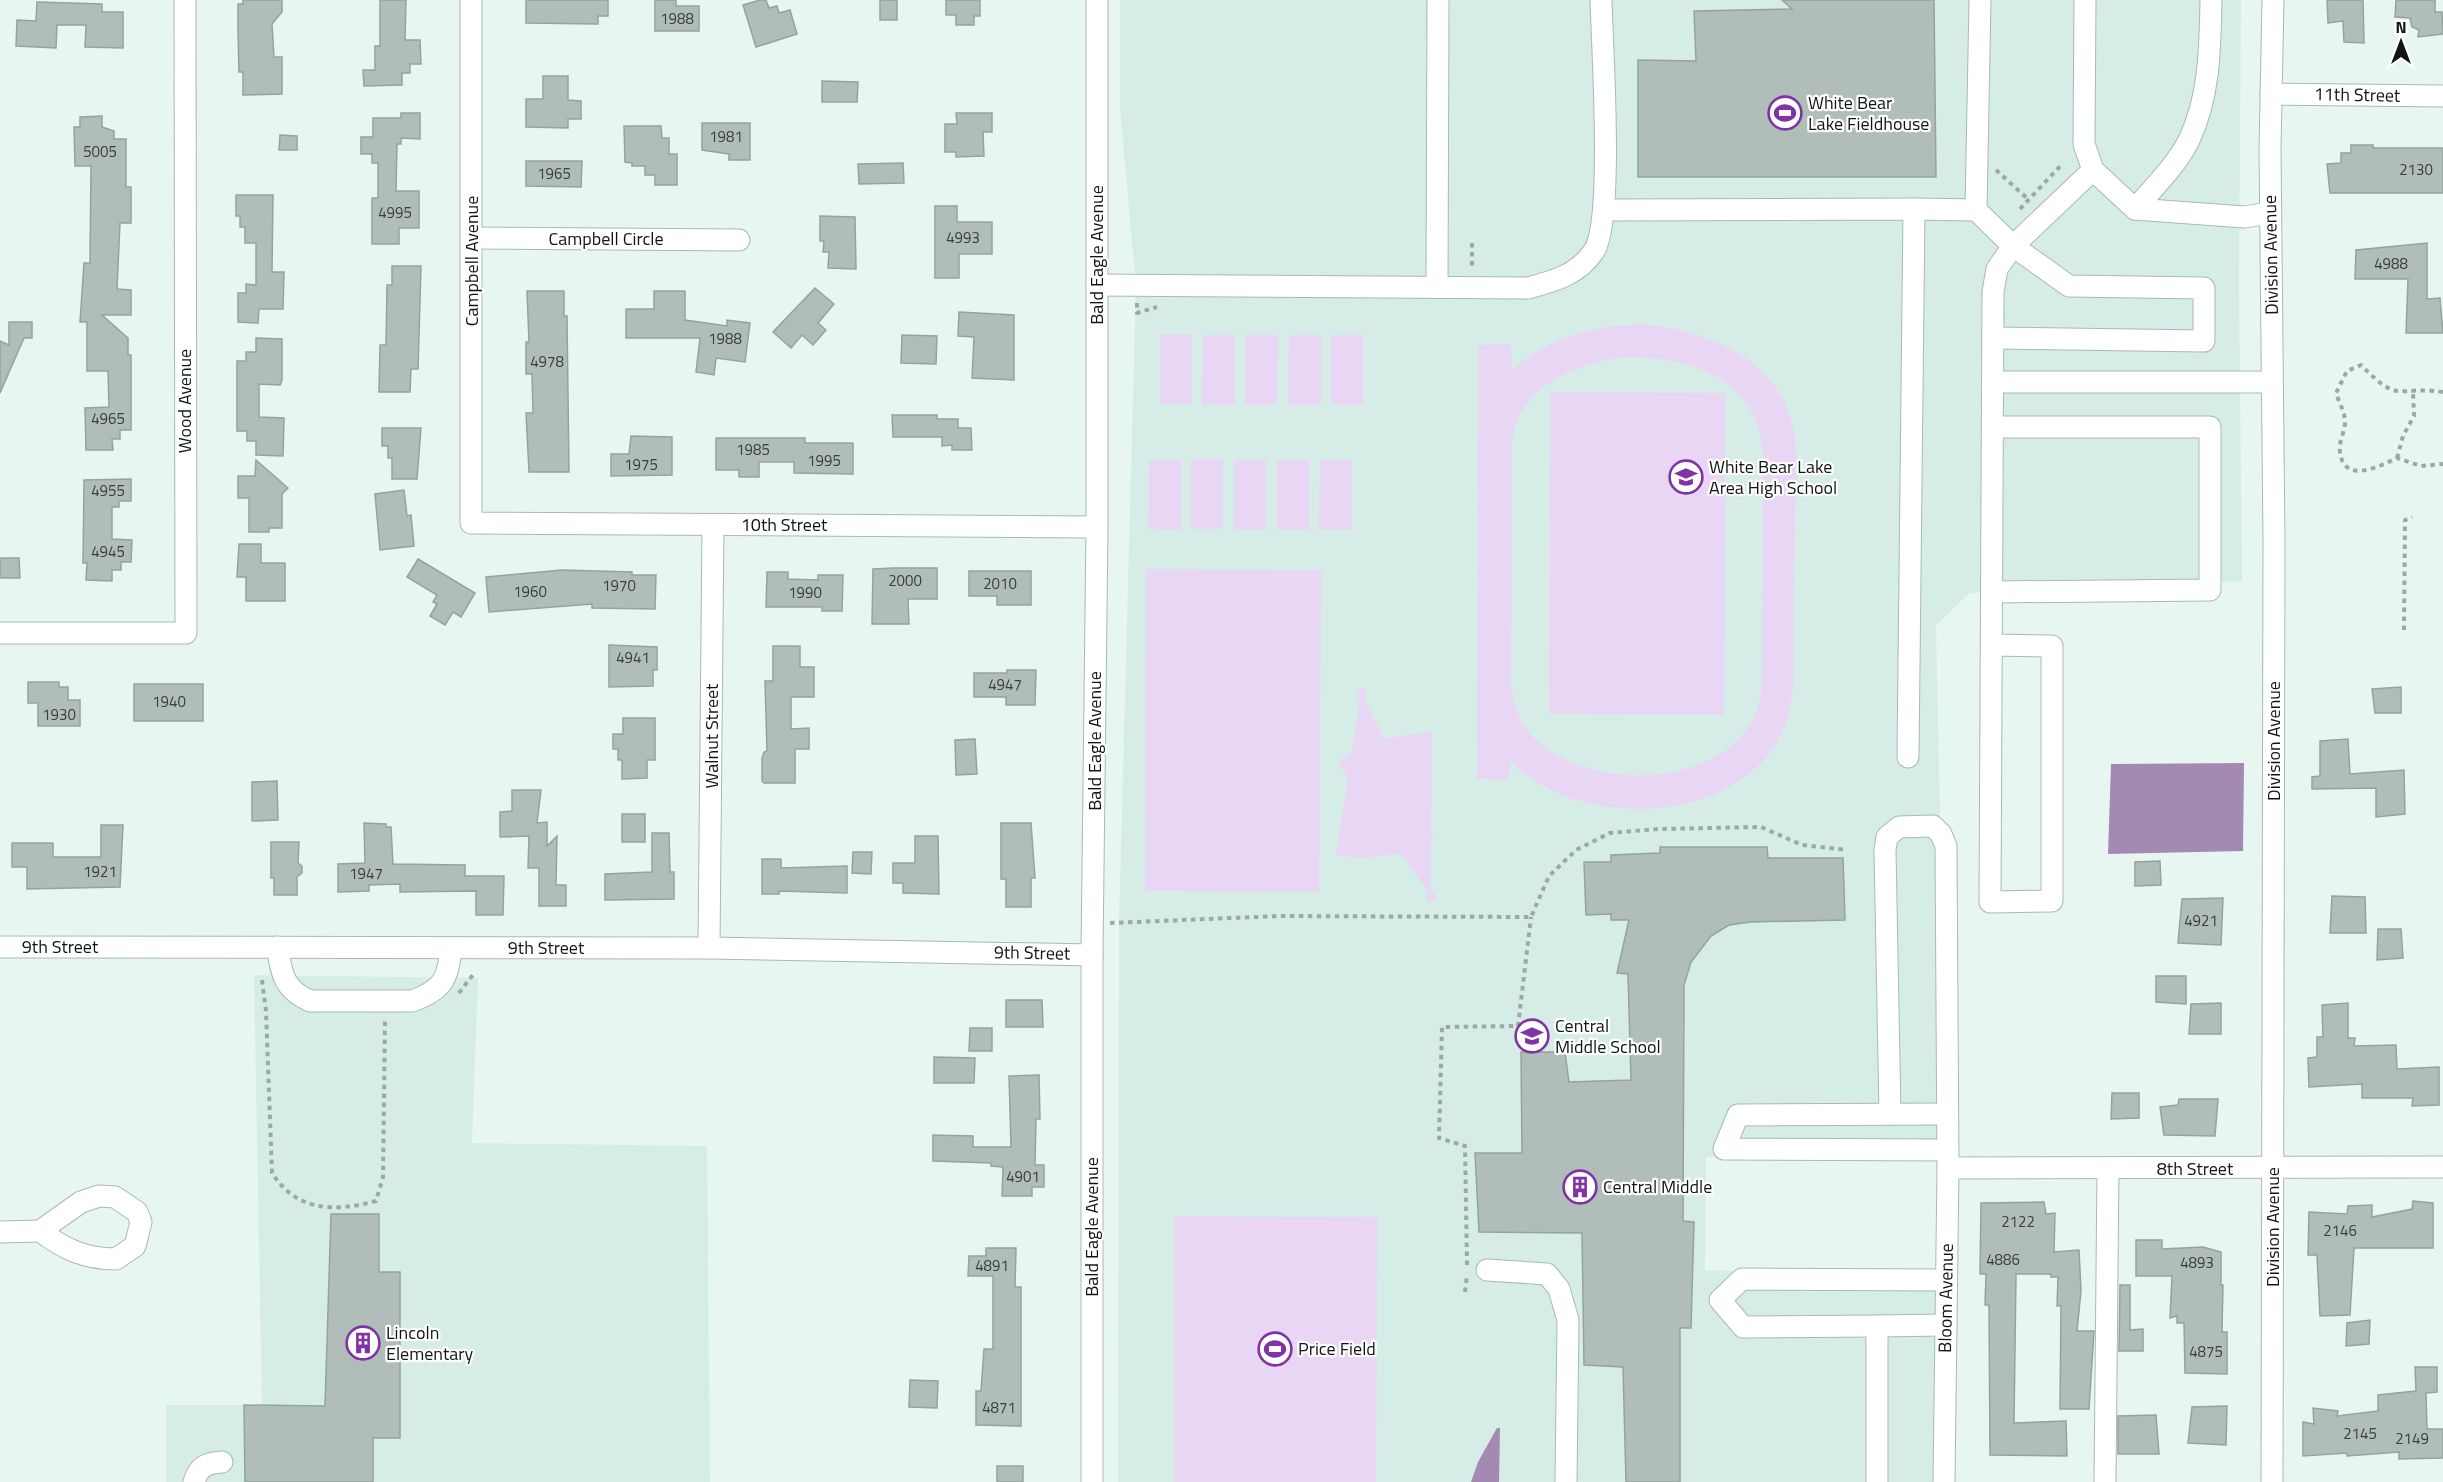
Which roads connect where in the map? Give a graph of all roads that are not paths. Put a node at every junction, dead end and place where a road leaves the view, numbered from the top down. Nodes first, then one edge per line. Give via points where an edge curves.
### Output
1 (185, 0) edge
2 (471, 0) edge
3 (1098, 0) edge
4 (1438, 0) edge
5 (1601, 0) edge
6 (1980, 0) edge
7 (2085, 0) edge
8 (2211, 0) edge
9 (2273, 0) edge
10 (2271, 94) junction
11 (2443, 96) edge
12 (2093, 170) junction
13 (1914, 209) junction
14 (2135, 209) junction
15 (1605, 210) junction
16 (1976, 210) junction
17 (2270, 213) junction
18 (472, 238) junction
19 (739, 240) dead end
20 (2013, 246) junction
21 (1097, 285) junction
22 (1437, 287) junction
23 (1993, 338) junction
24 (1993, 382) junction
25 (2272, 382) junction
26 (1993, 427) junction
27 (471, 523) joint
28 (713, 525) junction
29 (1097, 527) junction
30 (1992, 592) junction
31 (9, 633) edge
32 (1992, 645) junction
33 (1908, 757) dead end
34 (0, 947) edge
35 (277, 948) junction
36 (451, 948) junction
37 (709, 948) junction
38 (1092, 955) junction
39 (1890, 1114) junction
40 (1947, 1114) junction
41 (1948, 1159) junction
42 (2443, 1167) edge
43 (2108, 1168) junction
44 (2272, 1169) junction
45 (40, 1230) dead end
46 (0, 1232) edge
47 (1486, 1270) dead end
48 (1946, 1280) junction
49 (1946, 1325) junction
50 (1877, 1326) junction
51 (222, 1462) dead end
52 (194, 1482) edge
53 (1092, 1482) edge
54 (1566, 1482) edge
55 (1877, 1482) edge
56 (1944, 1482) edge
57 (2105, 1482) edge
58 (2272, 1482) edge

1 - 31 street, Wood Avenue via 186,633
2 - 18 street, Campbell Avenue
3 - 21 street, Bald Eagle Avenue
4 - 22 street
5 - 15 street
6 - 16 street
7 - 12 street via 2084,144
8 - 14 street via 2209,76 2189,139
9 - 10 street, Division Avenue
10 - 11 street, 11th Street
10 - 17 street, Division Avenue
12 - 14 street
12 - 20 street
13 - 15 street
13 - 16 street
13 - 33 street
14 - 17 street via 2244,217
15 - 22 street via 1595,250 1567,277 1528,288
16 - 20 street
17 - 25 street, Division Avenue
18 - 19 street, Campbell Circle
18 - 27 street, Campbell Avenue
20 - 23 street via 1997,268
20 - 23 street via 2069,286 2204,288 2204,341
21 - 22 street
21 - 29 street, Bald Eagle Avenue
23 - 24 street
24 - 25 street
24 - 26 street
25 - 44 street, Division Avenue
26 - 30 street
26 - 30 street via 2210,427 2211,548 2210,590
27 - 28 street, 10th Street
28 - 29 street, 10th Street
28 - 37 street, Walnut Street
29 - 38 street, Bald Eagle Avenue
30 - 32 street
32 - 32 street via 1990,902 2052,901 2052,646
34 - 35 street, 9th Street
35 - 36 street, 9th Street
35 - 36 street via 284,980 296,995 310,1001 412,1001 426,996 449,973
36 - 37 street, 9th Street
37 - 38 street, 9th Street
38 - 53 street, Bald Eagle Avenue
39 - 40 street
39 - 40 street, Bloom Avenue via 1884,850 1887,837 1899,827 1933,826 1946,846
39 - 41 street, 8th Street via 1738,1115 1724,1149
40 - 41 street, Bloom Avenue
41 - 43 street, 8th Street
41 - 48 street, Bloom Avenue
42 - 44 street, 8th Street
43 - 44 street, 8th Street
43 - 57 street
44 - 58 street, Division Avenue
45 - 46 street
47 - 54 street via 1547,1274 1559,1289 1568,1320
48 - 49 street, Bloom Avenue
48 - 50 street via 1742,1279 1720,1300 1743,1327
49 - 50 street
49 - 56 street, Bloom Avenue
50 - 55 street
51 - 52 street via 206,1463 198,1470

